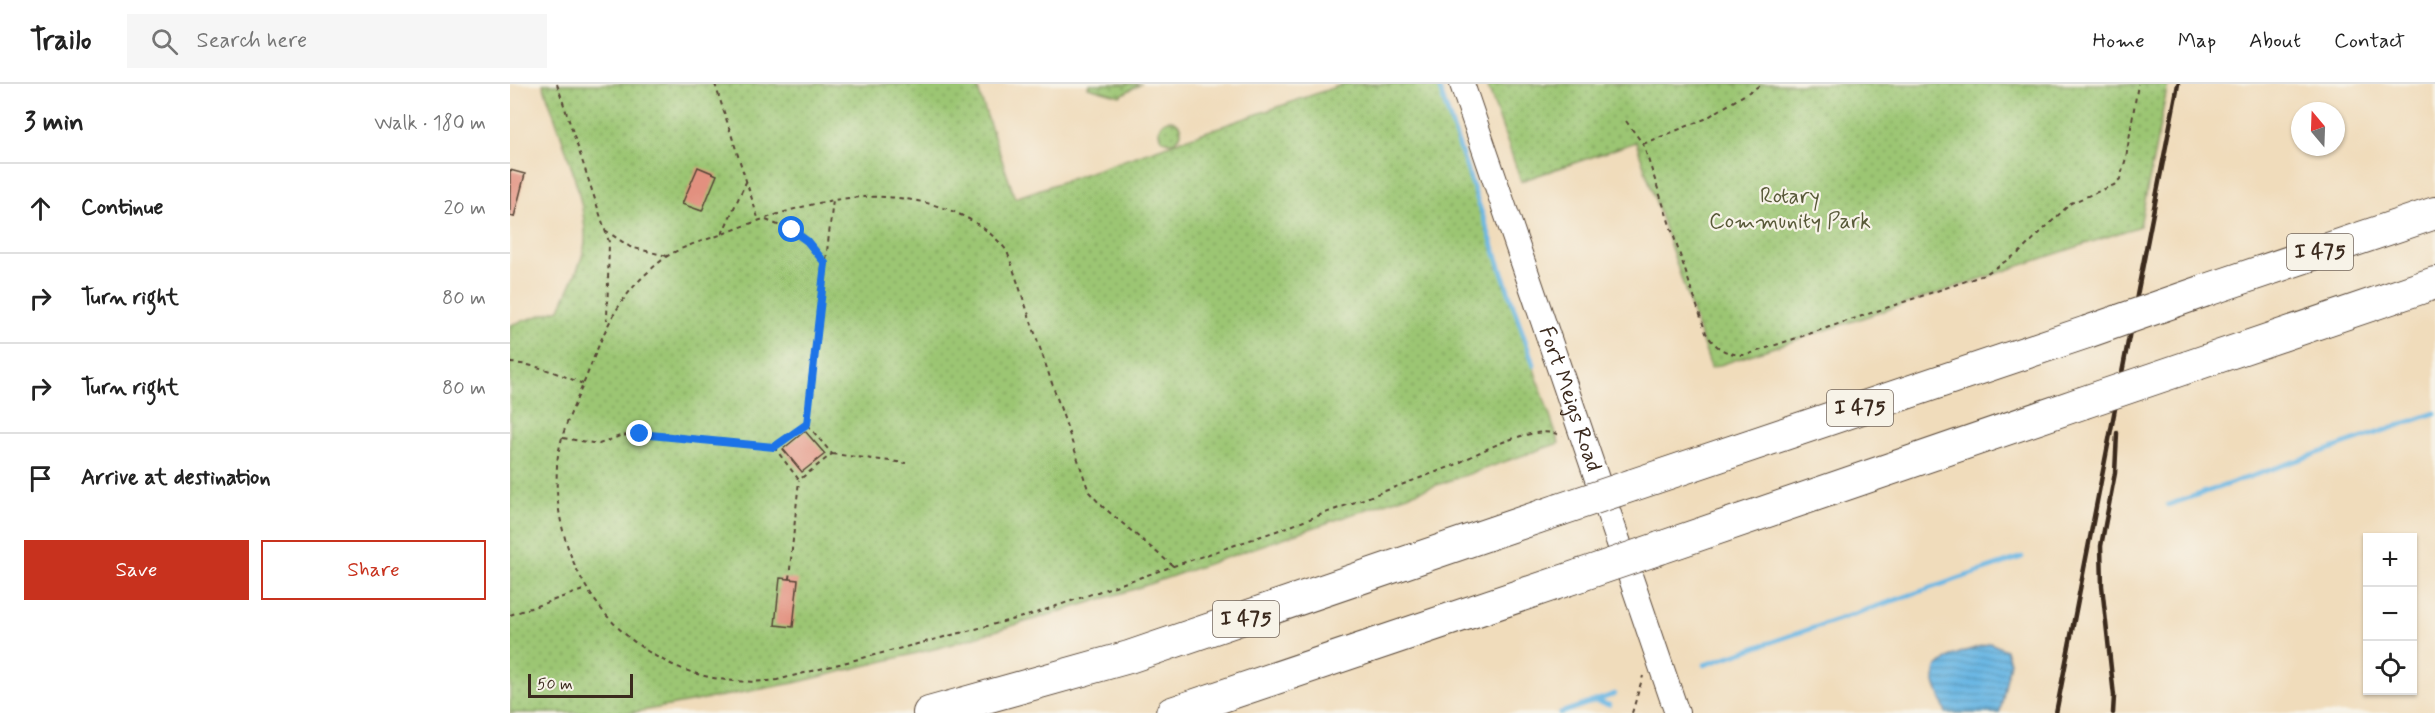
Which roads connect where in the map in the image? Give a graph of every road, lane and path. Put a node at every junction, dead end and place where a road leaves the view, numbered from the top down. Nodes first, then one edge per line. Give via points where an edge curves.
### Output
1 (556, 84) edge
2 (715, 84) edge
3 (1462, 84) edge
4 (1762, 84) edge
5 (2138, 84) edge
6 (1626, 121) dead end
7 (1643, 144) junction
8 (746, 181) junction
9 (833, 200) junction
10 (2435, 213) edge
11 (766, 219) junction
12 (759, 222) junction
13 (605, 230) junction
14 (722, 234) junction
15 (668, 256) junction
16 (825, 263) junction
17 (2435, 283) edge
18 (606, 323) junction
19 (510, 363) edge
20 (583, 384) junction
21 (807, 424) junction
22 (563, 438) junction
23 (774, 447) junction
24 (832, 454) junction
25 (906, 463) dead end
26 (799, 480) junction
27 (789, 579) dead end
28 (586, 589) junction
29 (510, 615) edge
30 (929, 713) edge
31 (1172, 713) edge
32 (1677, 713) edge

1 - 13 path
2 - 8 path
3 - 32 street, Fort Meigs Road
4 - 7 path via 1705,119
5 - 7 path via 2120,179 2071,202 2003,265 1984,275 1746,355 1724,352 1706,333
6 - 7 path
8 - 12 path
8 - 14 path
9 - 11 path
9 - 16 path
9 - 28 path via 879,197 943,208 974,220 998,238 1013,261 1089,492 1173,566 1030,615 754,683 697,675 653,657 614,623
10 - 30 highway, I 475, bridge via 1129,657
11 - 12 path
11 - 16 path via 799,234
12 - 14 path
13 - 15 path via 630,247
13 - 18 path via 610,252
14 - 15 path
15 - 18 path via 629,291
16 - 21 path
17 - 31 highway, bridge
18 - 20 path
19 - 20 path via 549,369
20 - 22 path
21 - 23 path
21 - 24 path
22 - 23 path via 599,444 640,434
22 - 28 path via 557,464 558,507 569,551
23 - 26 path
24 - 25 path
24 - 26 path
26 - 27 path
28 - 29 path

